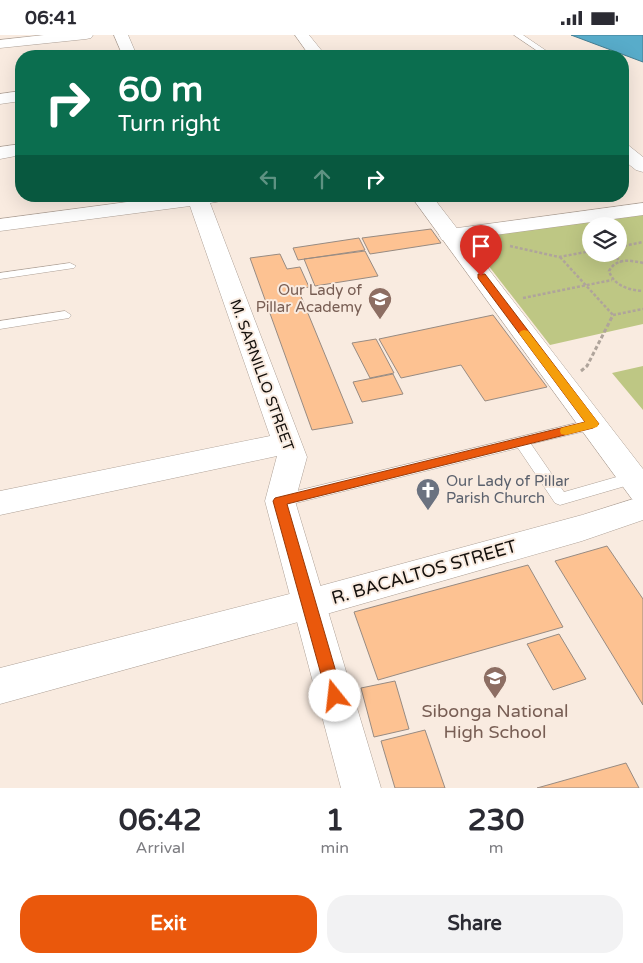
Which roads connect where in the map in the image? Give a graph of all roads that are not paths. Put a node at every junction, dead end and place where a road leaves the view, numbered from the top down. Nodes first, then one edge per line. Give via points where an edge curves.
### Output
1 (86, 35) edge
2 (121, 35) edge
3 (302, 35) edge
4 (518, 35) edge
5 (0, 44) edge
6 (127, 50) edge
7 (313, 50) edge
8 (541, 50) edge
9 (15, 97) edge
10 (0, 99) edge
11 (629, 147) edge
12 (15, 151) edge
13 (0, 153) edge
14 (643, 166) edge
15 (168, 202) edge
16 (207, 202) edge
17 (425, 202) edge
18 (643, 209) edge
19 (0, 225) edge
20 (450, 235) junction
21 (70, 266) dead end
22 (0, 276) edge
23 (65, 315) dead end
24 (0, 325) edge
25 (593, 424) junction
26 (522, 442) junction
27 (287, 443) junction
28 (640, 492) edge
29 (280, 501) junction
30 (0, 503) edge
31 (309, 604) junction
32 (0, 686) edge
33 (361, 788) edge

1 - 5 main road
2 - 6 main road
3 - 7 main road
4 - 8 lane
9 - 10 main road
11 - 14 main road
12 - 13 main road
15 - 19 main road
16 - 27 main road, M. SARNILLO STREET
17 - 20 main road
18 - 20 main road
20 - 25 main road
21 - 22 lane
23 - 24 lane
25 - 26 lane
25 - 28 main road
26 - 28 lane via 560,499
26 - 29 lane
27 - 29 main road, M. SARNILLO STREET via 292,457
27 - 30 main road
28 - 31 main road, R. BACALTOS STREET via 582,528
29 - 31 main road
31 - 32 main road, R. BACALTOS STREET
31 - 33 main road

